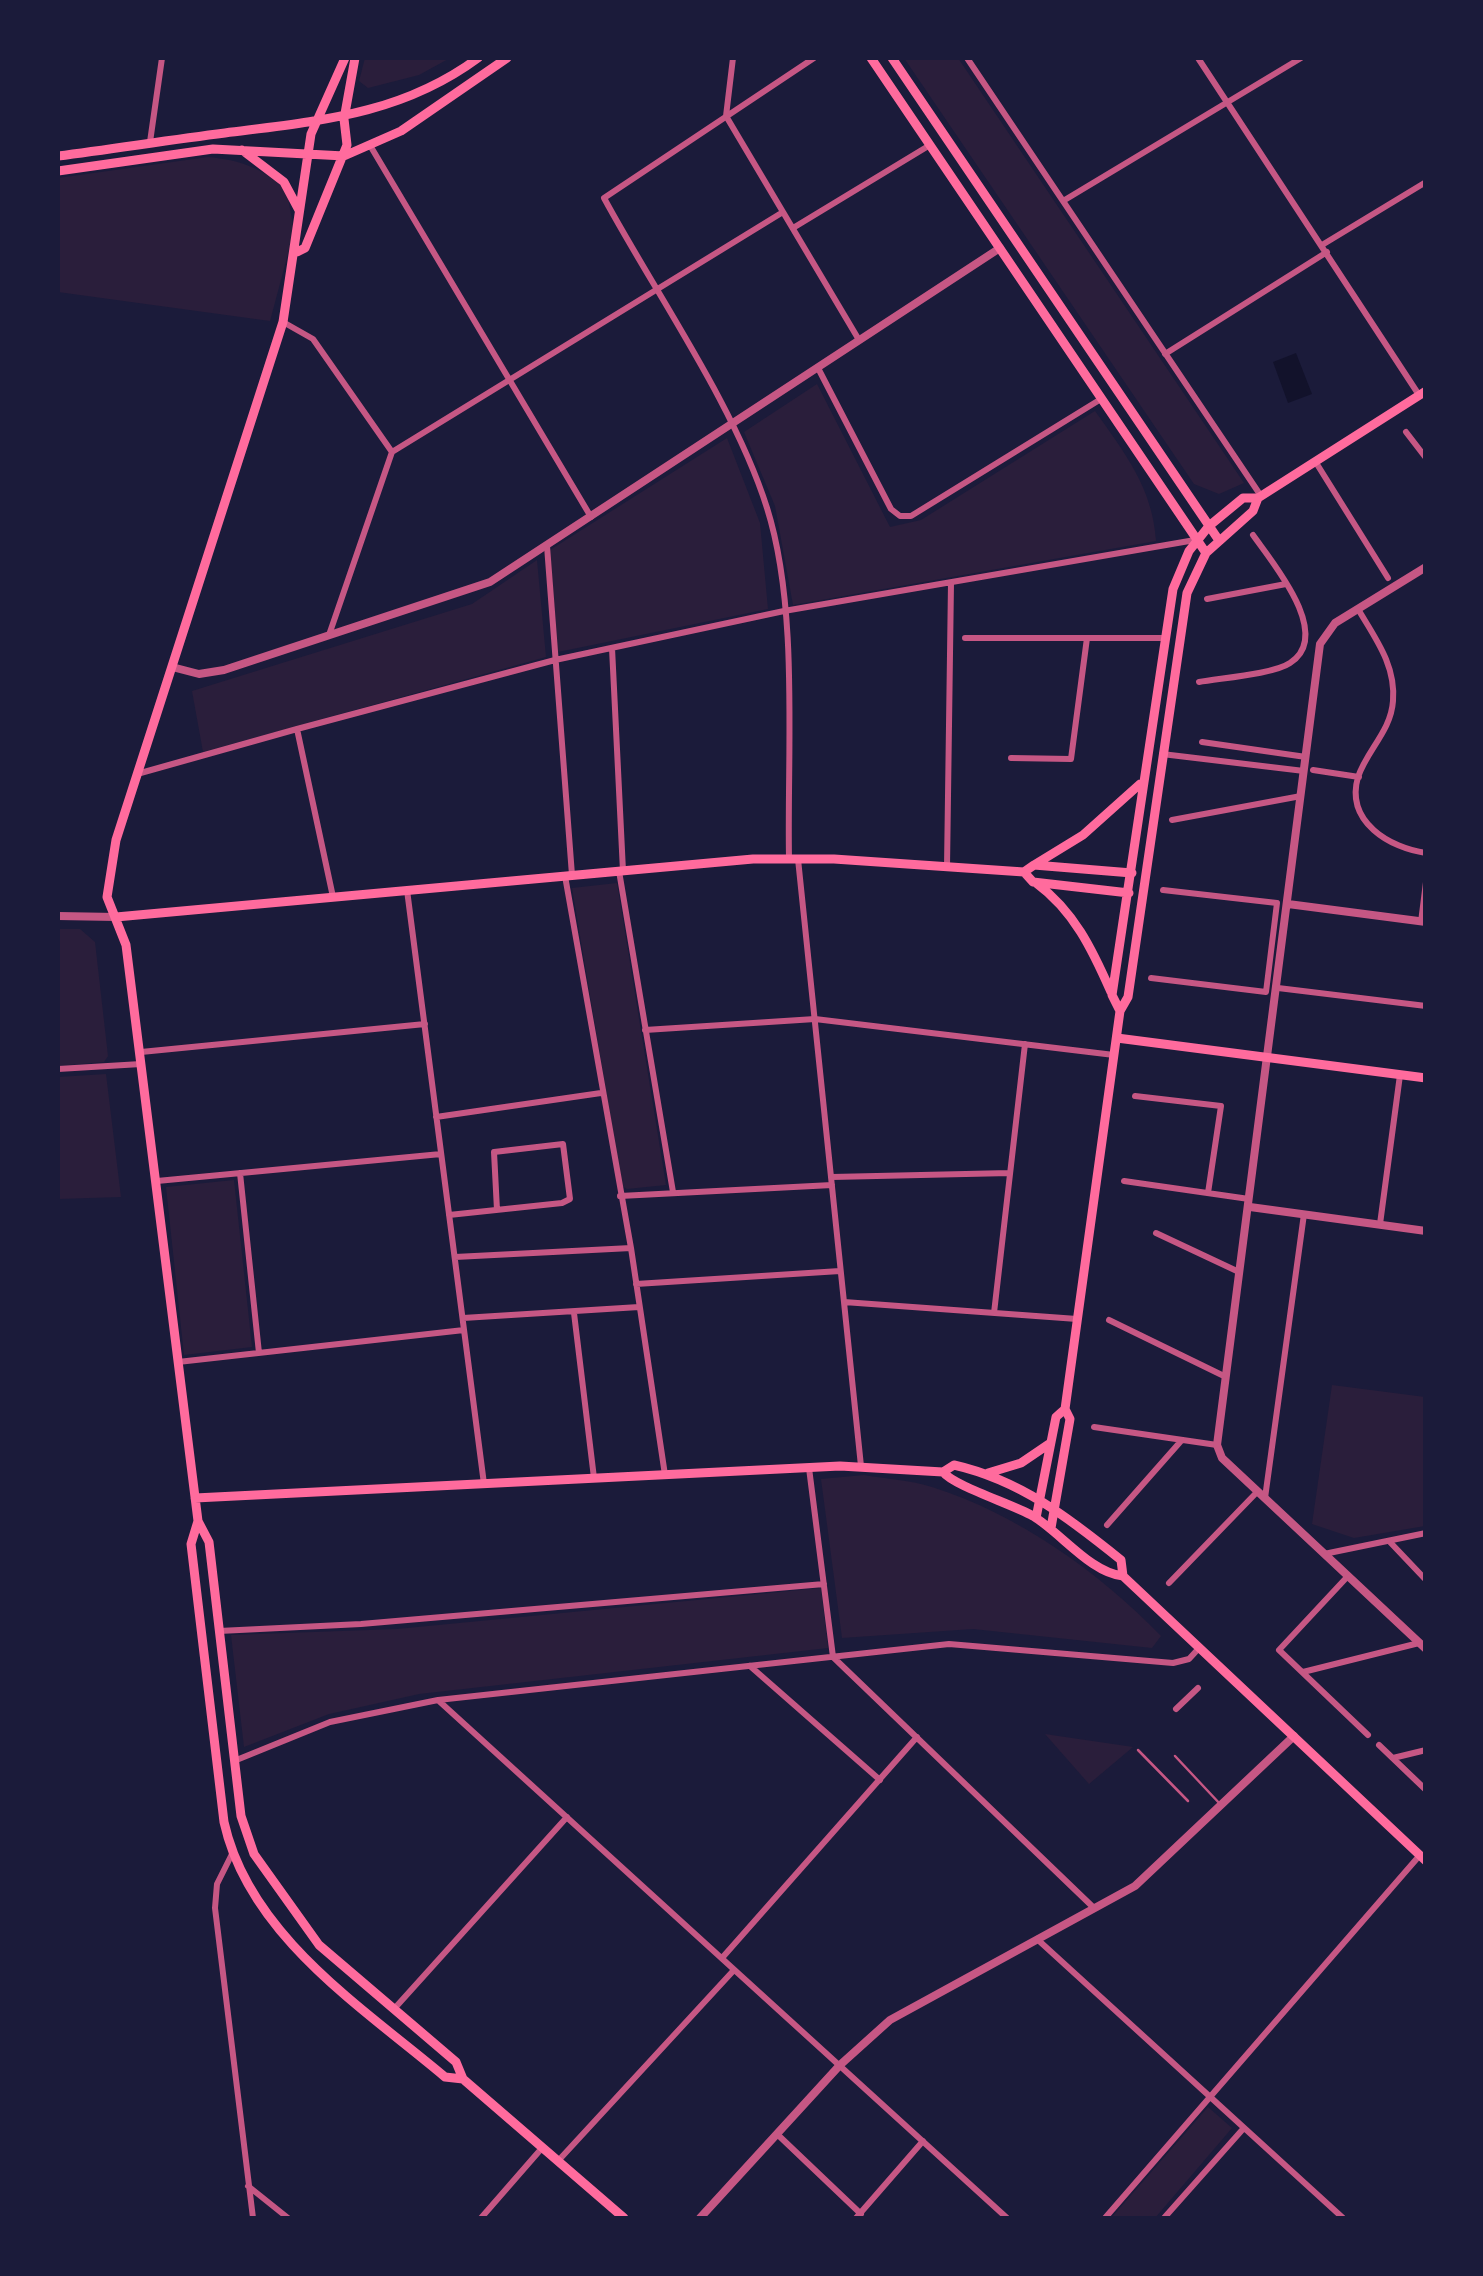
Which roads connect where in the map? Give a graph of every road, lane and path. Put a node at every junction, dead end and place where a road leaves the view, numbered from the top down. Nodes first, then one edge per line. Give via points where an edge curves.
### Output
1 (162, 58) edge
2 (345, 58) edge
3 (355, 58) edge
4 (478, 58) edge
5 (508, 58) edge
6 (734, 58) edge
7 (814, 58) edge
8 (871, 58) edge
9 (892, 58) edge
10 (967, 58) edge
11 (1198, 58) edge
12 (1301, 58) edge
13 (1226, 100) junction
14 (726, 116) junction
15 (317, 119) junction
16 (344, 119) junction
17 (150, 144) junction
18 (930, 145) junction
19 (371, 147) junction
20 (240, 149) junction
21 (58, 156) edge
22 (309, 156) junction
23 (344, 156) junction
24 (58, 171) edge
25 (1426, 182) edge
26 (1063, 201) junction
27 (300, 211) junction
28 (783, 212) junction
29 (792, 228) junction
30 (1000, 248) junction
31 (1325, 248) junction
32 (297, 252) junction
33 (653, 289) junction
34 (283, 322) junction
35 (860, 340) junction
36 (1165, 354) junction
37 (818, 368) junction
38 (510, 380) junction
39 (1422, 393) edge
40 (1102, 399) junction
41 (732, 424) junction
42 (1406, 432) dead end
43 (392, 452) junction
44 (1426, 458) edge
45 (1315, 461) junction
46 (1259, 497) junction
47 (591, 517) junction
48 (1209, 526) junction
49 (1254, 535) dead end
50 (1218, 539) junction
51 (1197, 540) junction
52 (547, 546) junction
53 (1206, 553) junction
54 (1426, 567) edge
55 (1388, 578) dead end
56 (951, 582) junction
57 (1286, 584) junction
58 (1207, 599) dead end
59 (1358, 609) junction
60 (784, 611) junction
61 (329, 636) junction
62 (965, 638) dead end
63 (1087, 638) junction
64 (1162, 638) junction
65 (612, 648) junction
66 (1301, 650) junction
67 (1318, 653) junction
68 (556, 660) junction
69 (172, 667) junction
70 (1199, 682) dead end
71 (297, 729) junction
72 (1202, 742) dead end
73 (1162, 754) junction
74 (1306, 757) junction
75 (1010, 758) dead end
76 (1309, 771) junction
77 (138, 774) junction
78 (1359, 777) junction
79 (1142, 782) junction
80 (1301, 796) junction
81 (1172, 820) dead end
82 (1426, 854) edge
83 (793, 858) junction
84 (1034, 865) junction
85 (946, 866) junction
86 (621, 871) junction
87 (1024, 872) junction
88 (1129, 873) junction
89 (1145, 874) junction
90 (568, 876) junction
91 (1033, 882) junction
92 (1426, 882) edge
93 (407, 890) junction
94 (1163, 890) dead end
95 (1126, 893) junction
96 (1142, 895) junction
97 (334, 897) junction
98 (1277, 903) junction
99 (1288, 904) junction
100 (58, 916) edge
101 (116, 917) junction
102 (1424, 922) edge
103 (1152, 978) dead end
104 (1278, 988) junction
105 (1112, 995) junction
106 (1426, 1006) edge
107 (1120, 1011) junction
108 (815, 1018) junction
109 (424, 1024) junction
110 (646, 1030) junction
111 (1116, 1038) junction
112 (1025, 1044) junction
113 (141, 1052) junction
114 (1114, 1055) junction
115 (1269, 1056) junction
116 (142, 1064) junction
117 (58, 1069) edge
118 (1400, 1075) junction
119 (1426, 1078) edge
120 (601, 1093) junction
121 (1135, 1096) dead end
122 (436, 1116) junction
123 (441, 1154) junction
124 (240, 1173) junction
125 (1010, 1173) junction
126 (156, 1180) junction
127 (832, 1181) junction
128 (1124, 1181) dead end
129 (673, 1192) junction
130 (1208, 1193) junction
131 (620, 1196) junction
132 (1249, 1203) junction
133 (497, 1210) junction
134 (1304, 1214) junction
135 (449, 1215) junction
136 (1380, 1224) junction
137 (1426, 1230) edge
138 (1156, 1233) dead end
139 (631, 1248) junction
140 (455, 1257) junction
141 (840, 1271) junction
142 (1240, 1273) junction
143 (636, 1284) junction
144 (844, 1302) junction
145 (639, 1307) junction
146 (574, 1312) junction
147 (994, 1313) junction
148 (462, 1318) junction
149 (1077, 1319) junction
150 (1108, 1320) dead end
151 (464, 1330) junction
152 (259, 1353) junction
153 (177, 1362) junction
154 (1226, 1377) junction
155 (1064, 1409) junction
156 (1094, 1427) dead end
157 (1182, 1440) junction
158 (1050, 1442) junction
159 (1217, 1445) junction
160 (861, 1466) junction
161 (809, 1468) junction
162 (944, 1472) junction
163 (988, 1473) junction
164 (665, 1475) junction
165 (594, 1478) junction
166 (484, 1484) junction
167 (1261, 1494) junction
168 (195, 1498) junction
169 (1040, 1499) junction
170 (1055, 1508) junction
171 (1036, 1518) junction
172 (198, 1520) junction
173 (1107, 1525) dead end
174 (1052, 1528) junction
175 (1426, 1533) edge
176 (1388, 1540) junction
177 (1324, 1554) junction
178 (1123, 1576) junction
179 (1348, 1576) junction
180 (1426, 1580) edge
181 (1169, 1582) dead end
182 (824, 1584) junction
183 (220, 1631) junction
184 (1422, 1646) edge
185 (1200, 1647) junction
186 (833, 1657) junction
187 (750, 1666) junction
188 (1302, 1672) junction
189 (1198, 1688) dead end
190 (438, 1700) junction
191 (1176, 1710) dead end
192 (1368, 1735) dead end
193 (1294, 1736) junction
194 (918, 1738) junction
195 (1379, 1746) dead end
196 (1138, 1750) dead end
197 (1426, 1750) edge
198 (1175, 1756) dead end
199 (1392, 1758) junction
200 (234, 1761) junction
201 (880, 1780) junction
202 (1426, 1790) edge
203 (1188, 1800) dead end
204 (1222, 1806) junction
205 (567, 1818) junction
206 (232, 1852) junction
207 (1422, 1858) edge
208 (263, 1872) junction
209 (249, 1882) junction
210 (1094, 1908) junction
211 (1037, 1939) junction
212 (722, 1958) junction
213 (734, 1970) junction
214 (394, 2009) junction
215 (840, 2064) junction
216 (463, 2079) junction
217 (1209, 2098) junction
218 (1243, 2128) junction
219 (776, 2134) junction
220 (922, 2141) junction
221 (542, 2147) junction
222 (558, 2161) junction
223 (248, 2186) junction
224 (858, 2216) edge
225 (253, 2218) edge
226 (288, 2218) edge
227 (481, 2218) edge
228 (624, 2218) edge
229 (700, 2218) edge
230 (1007, 2218) edge
231 (1104, 2218) edge
232 (1164, 2218) edge
233 (1343, 2218) edge

1 - 17 street
2 - 15 main road
3 - 16 main road
4 - 16 main road via 402,100
5 - 19 main road
6 - 14 street
7 - 14 street
8 - 18 main road
9 - 48 main road
10 - 26 street
11 - 13 street
12 - 13 street
13 - 26 street
13 - 31 street
14 - 28 street
14 - 33 street via 604,198
15 - 16 main road
15 - 17 main road
15 - 22 main road
16 - 23 main road
17 - 21 main road
18 - 29 street
18 - 30 main road
19 - 23 main road
19 - 38 street
20 - 22 main road
20 - 24 main road
20 - 27 main road via 284,182
22 - 23 main road
22 - 27 main road
23 - 32 main road via 305,248
25 - 31 street
26 - 36 street
27 - 32 main road
28 - 29 street
28 - 33 street
29 - 35 street
30 - 35 street
30 - 40 main road
31 - 36 street
31 - 39 street
32 - 34 main road
33 - 38 street
33 - 41 street
34 - 43 street via 313,340
34 - 69 main road
35 - 37 street
36 - 46 street
37 - 40 street via 900,516 910,516
37 - 41 street
38 - 43 street
38 - 47 street
39 - 45 main road
40 - 51 main road
41 - 47 street
41 - 60 street via 768,510
42 - 44 street
43 - 61 street
45 - 46 main road
45 - 55 street
46 - 48 main road via 1243,498
46 - 50 main road via 1253,511
47 - 52 street
48 - 50 main road
48 - 51 main road
49 - 57 street
50 - 53 main road
51 - 53 main road
51 - 56 street
51 - 64 main road via 1180,569
52 - 61 street via 465,593
52 - 68 street
53 - 73 main road via 1182,614
54 - 59 street
56 - 60 street
56 - 85 street
57 - 58 street
57 - 66 street via 1305,614
59 - 67 street via 1325,632
59 - 78 street via 1384,652 1394,690 1389,722
60 - 65 street
60 - 83 street
61 - 69 street via 208,674
62 - 63 street
63 - 64 street
63 - 75 street via 1072,758
64 - 79 main road
65 - 68 street
65 - 86 street
66 - 67 street
66 - 70 street via 1290,664
67 - 74 street
68 - 71 street
68 - 90 street
69 - 77 main road
71 - 77 street
71 - 97 street
72 - 74 street
73 - 76 street
73 - 89 main road
74 - 76 street
76 - 78 street
76 - 80 street
77 - 101 main road via 107,881
78 - 82 street via 1360,808 1372,831
79 - 84 main road via 1083,835
79 - 88 main road
80 - 81 street
80 - 99 street
83 - 85 main road
83 - 86 main road
83 - 108 street
84 - 87 main road
84 - 88 main road
85 - 87 main road
86 - 90 main road
86 - 110 street
87 - 91 main road
88 - 89 main road
88 - 95 main road
89 - 96 main road
90 - 93 main road
90 - 120 street
91 - 95 main road
91 - 105 main road via 1081,930
92 - 102 street
93 - 97 main road
93 - 109 street
94 - 98 street
95 - 96 main road
95 - 105 main road
96 - 107 main road via 1128,997
97 - 101 main road
98 - 99 street
98 - 103 street via 1266,992
99 - 102 street
99 - 104 street
100 - 101 street
101 - 113 main road
104 - 106 street
104 - 115 street
105 - 107 main road
107 - 111 main road
108 - 110 street
108 - 112 street
108 - 127 street
109 - 113 street
109 - 122 street
110 - 129 street
111 - 114 main road
111 - 115 main road
112 - 114 street
112 - 125 street
113 - 116 main road
114 - 149 main road
115 - 118 main road
115 - 132 street
116 - 117 street
116 - 126 main road
118 - 119 main road
118 - 136 street
120 - 122 street
120 - 131 street
121 - 130 street via 1221,1106
122 - 123 street
123 - 124 street
123 - 135 street
124 - 126 street
124 - 152 street
125 - 127 street
125 - 147 street
126 - 153 main road
127 - 129 street
127 - 141 street
128 - 130 street
129 - 131 street
130 - 132 street
131 - 139 street
132 - 134 street
132 - 142 street
133 - 133 street via 570,1199 563,1144 494,1152
133 - 135 street
134 - 136 street
134 - 167 street
135 - 140 street
136 - 137 street
138 - 142 street
139 - 140 street
139 - 143 street
140 - 148 street
141 - 143 street
141 - 144 street
142 - 154 street
143 - 145 street
144 - 147 street
144 - 160 street
145 - 146 street
145 - 164 street
146 - 148 street
146 - 165 street
147 - 149 street
148 - 151 street
149 - 155 main road
150 - 154 street
151 - 152 street
151 - 166 street
152 - 153 street
153 - 168 main road
154 - 159 street
155 - 158 main road
155 - 170 main road via 1070,1419
156 - 157 street
157 - 159 street
157 - 173 street
158 - 163 main road via 1022,1463
158 - 169 main road
159 - 167 street
160 - 161 main road
160 - 162 main road
161 - 164 main road
161 - 182 street
162 - 163 main road via 954,1465
162 - 171 main road via 951,1482
163 - 169 main road
164 - 165 main road
165 - 166 main road
166 - 168 main road
167 - 177 street
167 - 181 street
168 - 172 main road
169 - 170 main road
169 - 171 main road
170 - 174 main road
170 - 178 main road via 1120,1560
171 - 174 main road
172 - 183 main road via 209,1542
172 - 206 main road via 192,1544
174 - 178 main road via 1110,1574
175 - 176 street
176 - 177 street
176 - 180 street
177 - 179 street
178 - 185 main road
179 - 184 street
179 - 188 street via 1279,1650
182 - 183 street
182 - 186 street
183 - 200 main road
184 - 188 street
185 - 186 street via 1183,1663 949,1644
185 - 193 main road
186 - 187 street
186 - 194 street
187 - 190 street
187 - 201 street
188 - 192 street
189 - 191 street
190 - 200 street via 330,1722
190 - 205 street
193 - 204 street
193 - 207 main road
194 - 201 street
194 - 210 street
195 - 199 street
196 - 203 lane
197 - 199 street
198 - 204 lane
199 - 202 street
200 - 208 main road via 241,1816
201 - 212 street
204 - 210 street via 1150,1874
205 - 212 street
205 - 214 street
206 - 209 main road
206 - 223 street via 215,1908
207 - 217 street
208 - 209 main road
208 - 214 main road via 318,1945
209 - 216 main road via 309,1962 445,2077
210 - 211 street
211 - 215 street via 904,2010
211 - 217 street
212 - 213 street
213 - 215 street
213 - 222 street
214 - 216 main road via 456,2062
215 - 219 street
215 - 220 street
216 - 221 main road
217 - 218 street
217 - 231 street
218 - 232 street
218 - 233 street
219 - 224 street
219 - 229 street
220 - 224 street
220 - 230 street
221 - 222 main road
221 - 227 street
222 - 228 main road
223 - 225 street
223 - 226 street

